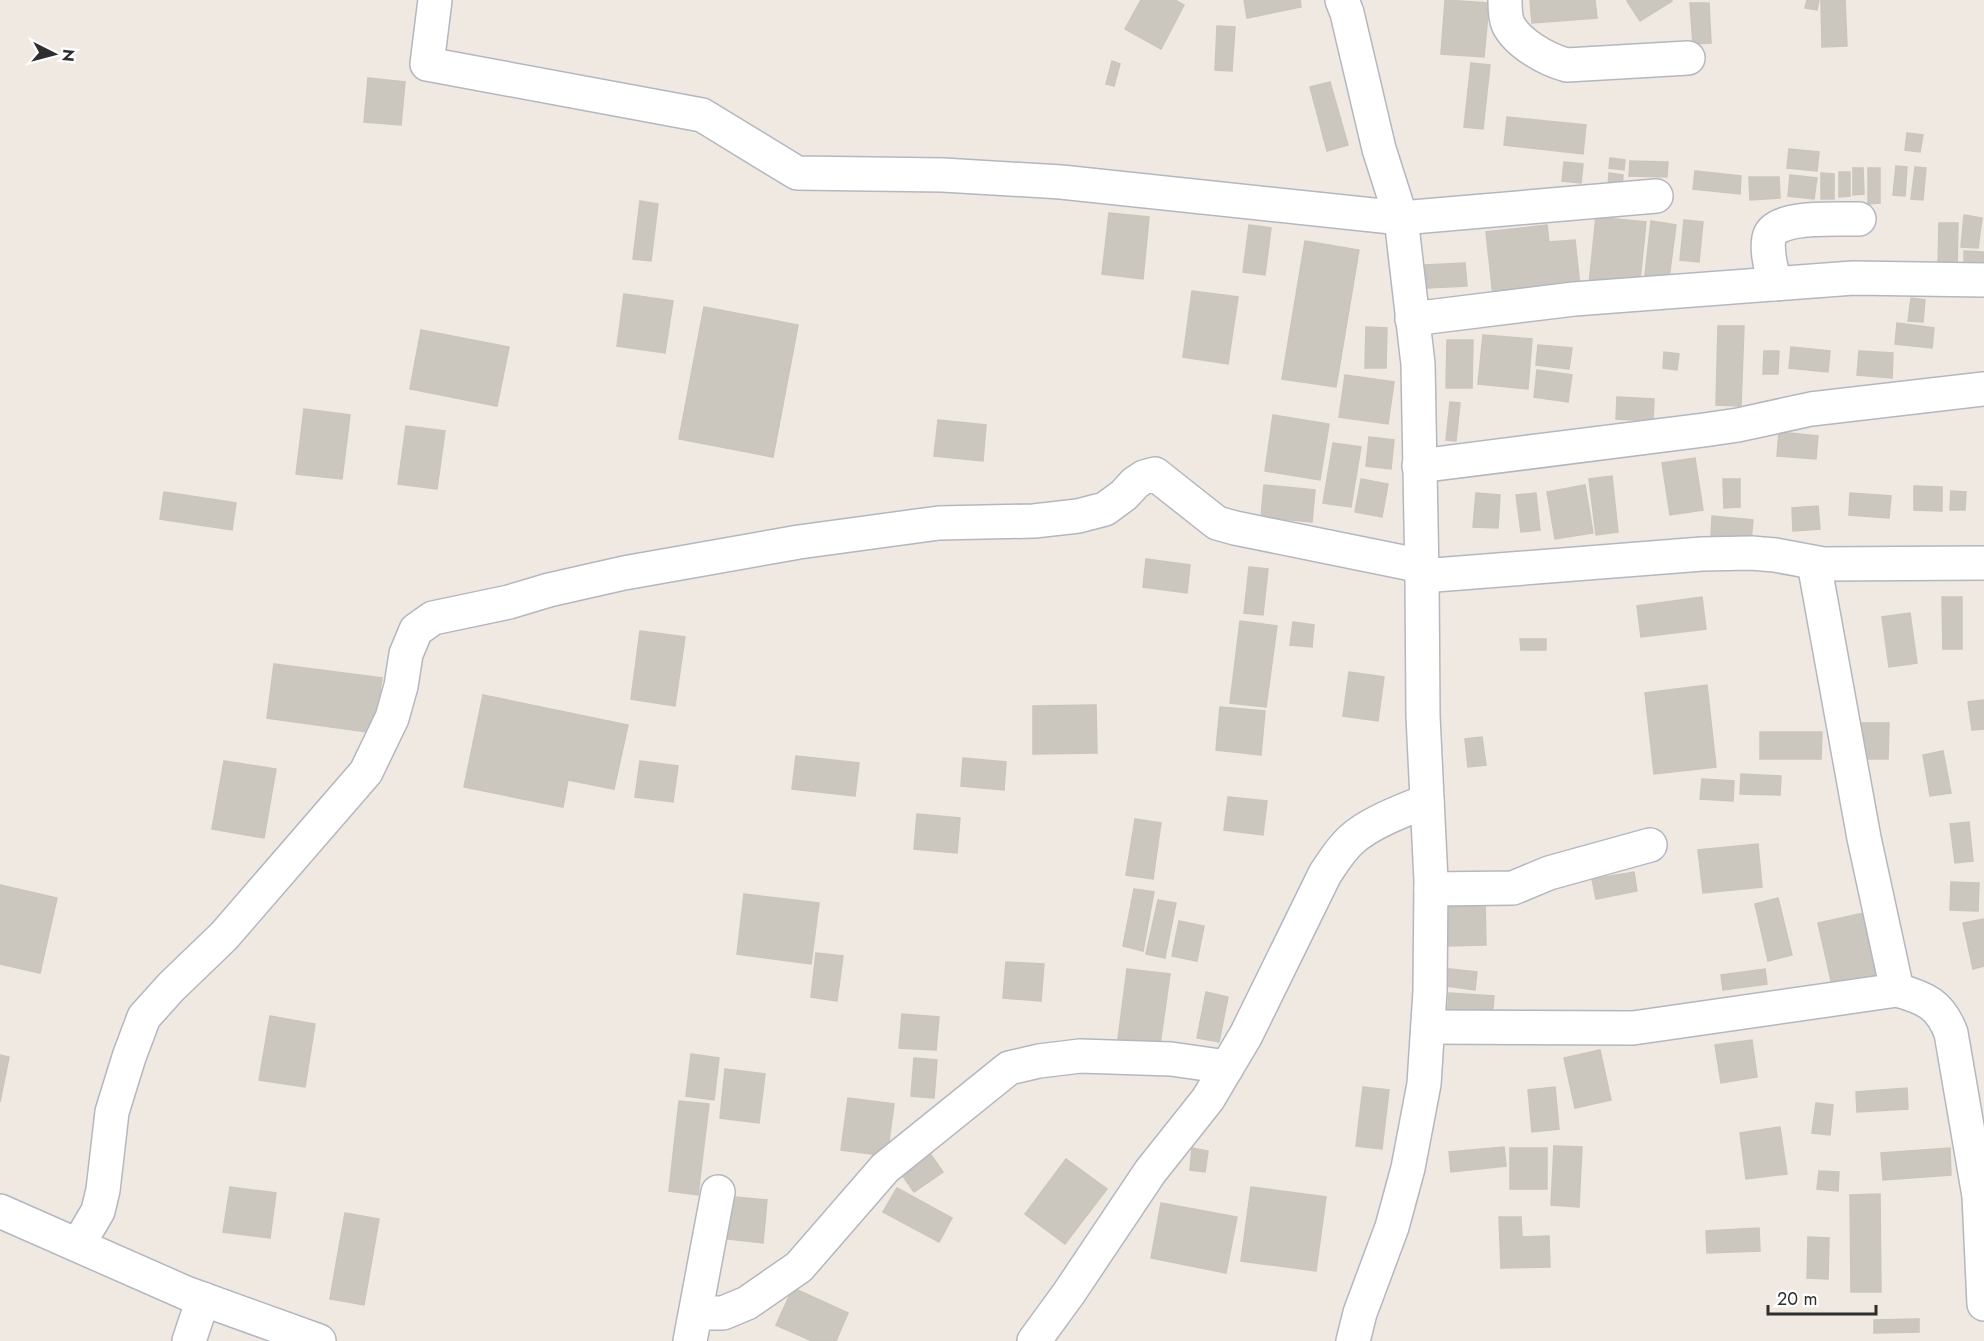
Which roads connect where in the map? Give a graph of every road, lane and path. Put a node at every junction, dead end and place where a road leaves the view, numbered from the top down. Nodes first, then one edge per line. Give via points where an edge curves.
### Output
1 (435, 0) edge
2 (1342, 0) edge
3 (1504, 0) edge
4 (1688, 58) dead end
5 (1656, 196) dead end
6 (1401, 218) junction
7 (1859, 219) dead end
8 (1984, 280) edge
9 (1775, 284) junction
10 (1412, 319) junction
11 (1984, 389) edge
12 (1419, 466) junction
13 (1814, 563) junction
14 (1984, 563) edge
15 (1422, 571) junction
16 (1427, 801) junction
17 (1650, 845) dead end
18 (1431, 889) junction
19 (1897, 990) junction
20 (1428, 1027) junction
21 (1227, 1067) junction
22 (718, 1192) dead end
23 (0, 1211) edge
24 (78, 1245) junction
25 (1984, 1290) edge
26 (202, 1299) junction
27 (693, 1327) edge
28 (189, 1341) edge
29 (319, 1341) edge
30 (1034, 1341) edge
31 (1353, 1341) edge

1 - 6 street via 427,64 702,115 797,174 943,175 1061,182
2 - 6 street via 1379,149
3 - 4 street via 1506,22 1513,32 1554,62 1567,65
5 - 6 street
6 - 10 street
7 - 9 street via 1805,220 1776,227 1768,241
8 - 9 street via 1853,278
9 - 10 street via 1574,299
10 - 12 street via 1418,363
11 - 12 street
12 - 15 street
13 - 14 street
13 - 15 street via 1751,553
13 - 19 street via 1864,838
15 - 16 street
15 - 24 street via 1217,523 1155,474 1135,483 1105,509 1078,516 939,523 800,542 624,573 433,618 416,630 406,654 392,718 366,772 224,936 144,1017 112,1112 98,1211
16 - 18 street
16 - 21 street via 1376,824 1339,853
17 - 18 street via 1549,873 1513,888
18 - 20 street
19 - 20 street via 1633,1028
19 - 25 street via 1934,1005 1951,1033 1979,1196
20 - 31 street via 1424,1084 1408,1168
21 - 27 street via 1171,1059 1080,1056 1009,1068 885,1168 799,1267 747,1303
21 - 30 street
22 - 27 street
23 - 24 street
24 - 26 street
26 - 28 street
26 - 29 street

